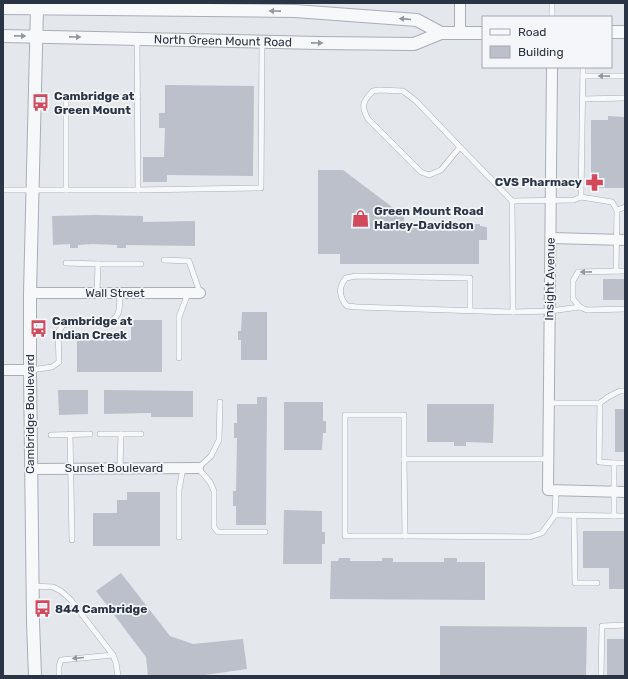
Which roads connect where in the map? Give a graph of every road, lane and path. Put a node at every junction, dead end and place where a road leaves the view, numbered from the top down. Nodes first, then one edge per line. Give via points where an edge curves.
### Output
1 (460, 3) edge
2 (552, 3) edge
3 (37, 5) edge
4 (3, 8) edge
5 (552, 16) edge
6 (460, 32) junction
7 (612, 32) edge
8 (625, 32) edge
9 (441, 33) junction
10 (482, 33) edge
11 (3, 36) edge
12 (36, 36) junction
13 (137, 39) junction
14 (262, 42) junction
15 (552, 68) edge
16 (583, 68) edge
17 (583, 76) junction
18 (625, 76) edge
19 (138, 97) junction
20 (625, 98) edge
21 (582, 99) junction
22 (460, 147) junction
23 (3, 190) edge
24 (66, 190) junction
25 (138, 190) junction
26 (33, 191) junction
27 (581, 197) junction
28 (551, 200) junction
29 (512, 201) junction
30 (625, 207) edge
31 (617, 210) junction
32 (551, 238) junction
33 (621, 240) edge
34 (164, 260) dead end
35 (66, 263) dead end
36 (98, 264) junction
37 (141, 264) dead end
38 (616, 271) junction
39 (625, 271) edge
40 (30, 293) junction
41 (97, 293) junction
42 (120, 293) junction
43 (188, 293) junction
44 (200, 293) joint
45 (580, 307) junction
46 (625, 310) edge
47 (470, 311) junction
48 (550, 311) junction
49 (513, 312) junction
50 (179, 358) dead end
51 (3, 370) edge
52 (30, 370) junction
53 (625, 390) edge
54 (220, 402) dead end
55 (549, 403) junction
56 (600, 403) junction
57 (70, 434) junction
58 (90, 434) dead end
59 (100, 434) dead end
60 (121, 434) junction
61 (141, 434) dead end
62 (51, 435) dead end
63 (404, 459) junction
64 (548, 459) junction
65 (614, 463) junction
66 (625, 463) edge
67 (120, 468) junction
68 (183, 468) junction
69 (198, 468) junction
70 (31, 469) junction
71 (71, 469) junction
72 (552, 490) junction
73 (614, 492) junction
74 (625, 492) edge
75 (556, 515) junction
76 (574, 515) junction
77 (614, 516) junction
78 (625, 516) edge
79 (265, 532) dead end
80 (405, 536) junction
81 (179, 537) dead end
82 (72, 540) dead end
83 (597, 583) dead end
84 (32, 586) junction
85 (625, 625) edge
86 (113, 655) junction
87 (35, 676) edge
88 (59, 676) edge
89 (118, 676) edge
90 (601, 676) edge

1 - 6 street
2 - 5 lane
3 - 4 street
9 -> 3 street via 417,20 296,11
3 - 12 street, Cambridge Boulevard
6 - 9 street, North Green Mount Road
6 - 10 street, North Green Mount Road
7 - 8 street
14 -> 9 street, North Green Mount Road via 414,44
11 -> 12 street, North Green Mount Road
12 -> 13 street, North Green Mount Road
12 - 26 street, Cambridge Boulevard
13 - 14 street, North Green Mount Road
13 - 19 lane
14 - 25 lane via 261,188
15 - 28 street, Insight Avenue
16 - 17 lane
18 -> 17 lane
17 - 21 lane
19 - 24 lane via 66,97
19 - 25 lane
20 - 21 lane
21 - 27 lane
22 - 22 lane via 403,91 373,91 364,101 362,110 368,120 420,172 429,175 441,170
22 - 29 lane
23 - 26 lane
24 - 25 lane
24 - 26 lane
26 - 40 street, Cambridge Boulevard
27 - 28 lane via 574,200
27 - 31 lane via 612,202
28 - 29 lane
28 - 32 street, Insight Avenue
29 - 49 lane
30 - 31 lane
31 - 33 lane
32 - 33 street
32 - 48 street, Insight Avenue
33 - 38 lane
34 - 44 lane via 189,261
35 - 36 lane
36 - 37 lane
36 - 41 lane
38 - 39 lane
38 -> 45 lane via 578,272 573,281 573,299
40 - 41 street, Wall Street
40 - 52 street, Cambridge Boulevard
41 - 42 street, Wall Street
42 - 43 street, Wall Street
42 - 52 lane via 119,314 115,319 109,322 68,322 58,333 59,362 52,367
43 - 44 street, Wall Street
43 - 50 lane via 179,317
45 - 46 lane via 587,310
45 - 48 lane
47 - 47 lane via 347,306 340,294 341,283 346,278 356,276 470,278
47 - 49 lane
48 - 49 lane
48 - 55 street, Insight Avenue
51 - 52 street
52 - 70 street, Cambridge Boulevard
53 - 56 lane
54 - 69 lane via 219,440 211,456
55 - 56 lane
55 - 64 street, Insight Avenue
56 - 65 lane via 599,462
57 - 58 lane
57 - 62 lane
57 - 71 lane
59 - 60 lane
60 - 61 lane
60 - 67 lane
63 - 64 lane
63 - 80 lane
63 - 80 lane via 404,415 345,415 345,536
64 - 72 street, Insight Avenue
65 - 66 lane
65 - 73 lane
67 - 68 street, Sunset Boulevard
67 - 71 street, Sunset Boulevard
68 - 69 street, Sunset Boulevard
68 - 81 lane via 179,490
69 - 79 lane via 214,491 215,530
70 - 71 street, Sunset Boulevard
70 - 84 street, Cambridge Boulevard
71 - 82 lane
72 - 73 street
72 - 75 lane
73 - 74 street
73 - 77 lane
75 - 76 lane
75 - 80 lane via 542,533 530,537
76 - 77 lane
76 - 83 lane via 575,583
77 - 78 lane
84 - 86 lane via 53,587 61,591
84 - 87 street, Cambridge Boulevard
85 - 90 lane via 602,626
86 -> 88 lane via 61,660
86 - 89 lane

